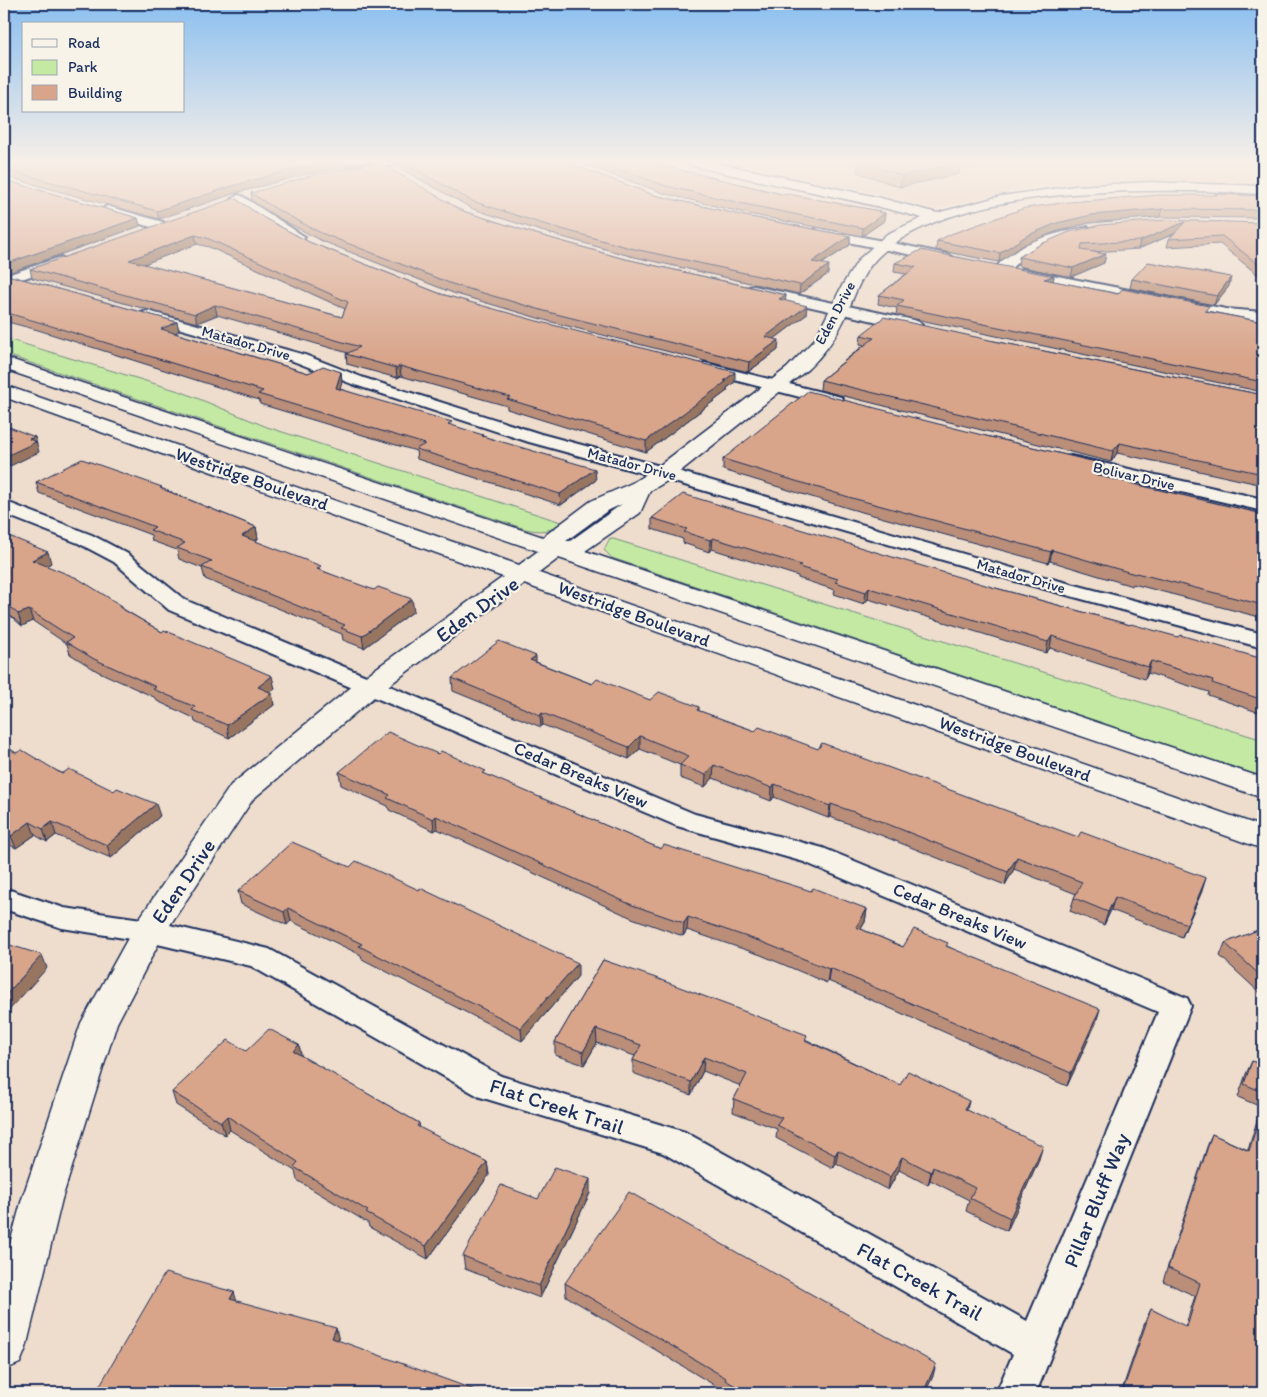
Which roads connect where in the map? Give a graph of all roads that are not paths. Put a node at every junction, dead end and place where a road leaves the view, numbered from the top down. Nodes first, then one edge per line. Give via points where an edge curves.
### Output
1 (151, 227) edge
2 (281, 227) edge
3 (914, 227) edge
4 (1099, 229) edge
5 (805, 230) edge
6 (141, 231) edge
7 (882, 245) junction
8 (316, 246) edge
9 (72, 257) edge
10 (964, 261) edge
11 (7, 278) edge
12 (39, 286) edge
13 (736, 286) edge
14 (841, 309) junction
15 (132, 311) edge
16 (1263, 318) edge
17 (927, 328) edge
18 (4, 363) edge
19 (692, 365) edge
20 (776, 386) junction
21 (4, 391) edge
22 (848, 405) edge
23 (1059, 458) edge
24 (664, 472) junction
25 (1263, 505) edge
26 (4, 507) edge
27 (556, 549) junction
28 (524, 574) junction
29 (1263, 641) edge
30 (370, 686) junction
31 (1263, 788) edge
32 (1263, 838) edge
33 (4, 898) edge
34 (149, 931) junction
35 (1176, 1006) joint
36 (1035, 1346) junction
37 (4, 1348) edge
38 (1016, 1393) edge

1 - 6 street
2 - 8 street
3 - 7 street, Eden Drive
4 - 16 street via 1049,239 997,268
5 - 7 street
7 - 10 street
7 - 14 street, Eden Drive via 861,266
9 - 11 street
11 - 12 street
13 - 14 street
14 - 17 street
14 - 20 street, Eden Drive via 823,341 802,365
15 - 24 street, Matador Drive via 299,358 358,381 535,438
18 - 27 street, Westridge Boulevard
19 - 20 street
20 - 22 street
20 - 24 street, Eden Drive
21 - 28 street, Westridge Boulevard
23 - 25 street, Bolivar Drive
24 - 27 street, Eden Drive via 640,488 632,508 620,517 576,547
24 - 29 street, Matador Drive via 1022,577
26 - 30 street, Cedar Breaks View via 85,539 120,558 177,605
27 - 28 street, Eden Drive
27 - 31 street, Westridge Boulevard
28 - 30 street, Eden Drive
28 - 32 street, Westridge Boulevard
30 - 34 street, Eden Drive via 242,792
30 - 35 street, Cedar Breaks View via 686,820 813,855
33 - 34 street, Flat Creek Trail via 62,918
34 - 36 street, Flat Creek Trail via 260,957 492,1087 673,1142
34 - 37 street, Eden Drive via 99,1023 42,1199
35 - 36 street, Pillar Bluff Way
36 - 38 street, Pillar Bluff Way

